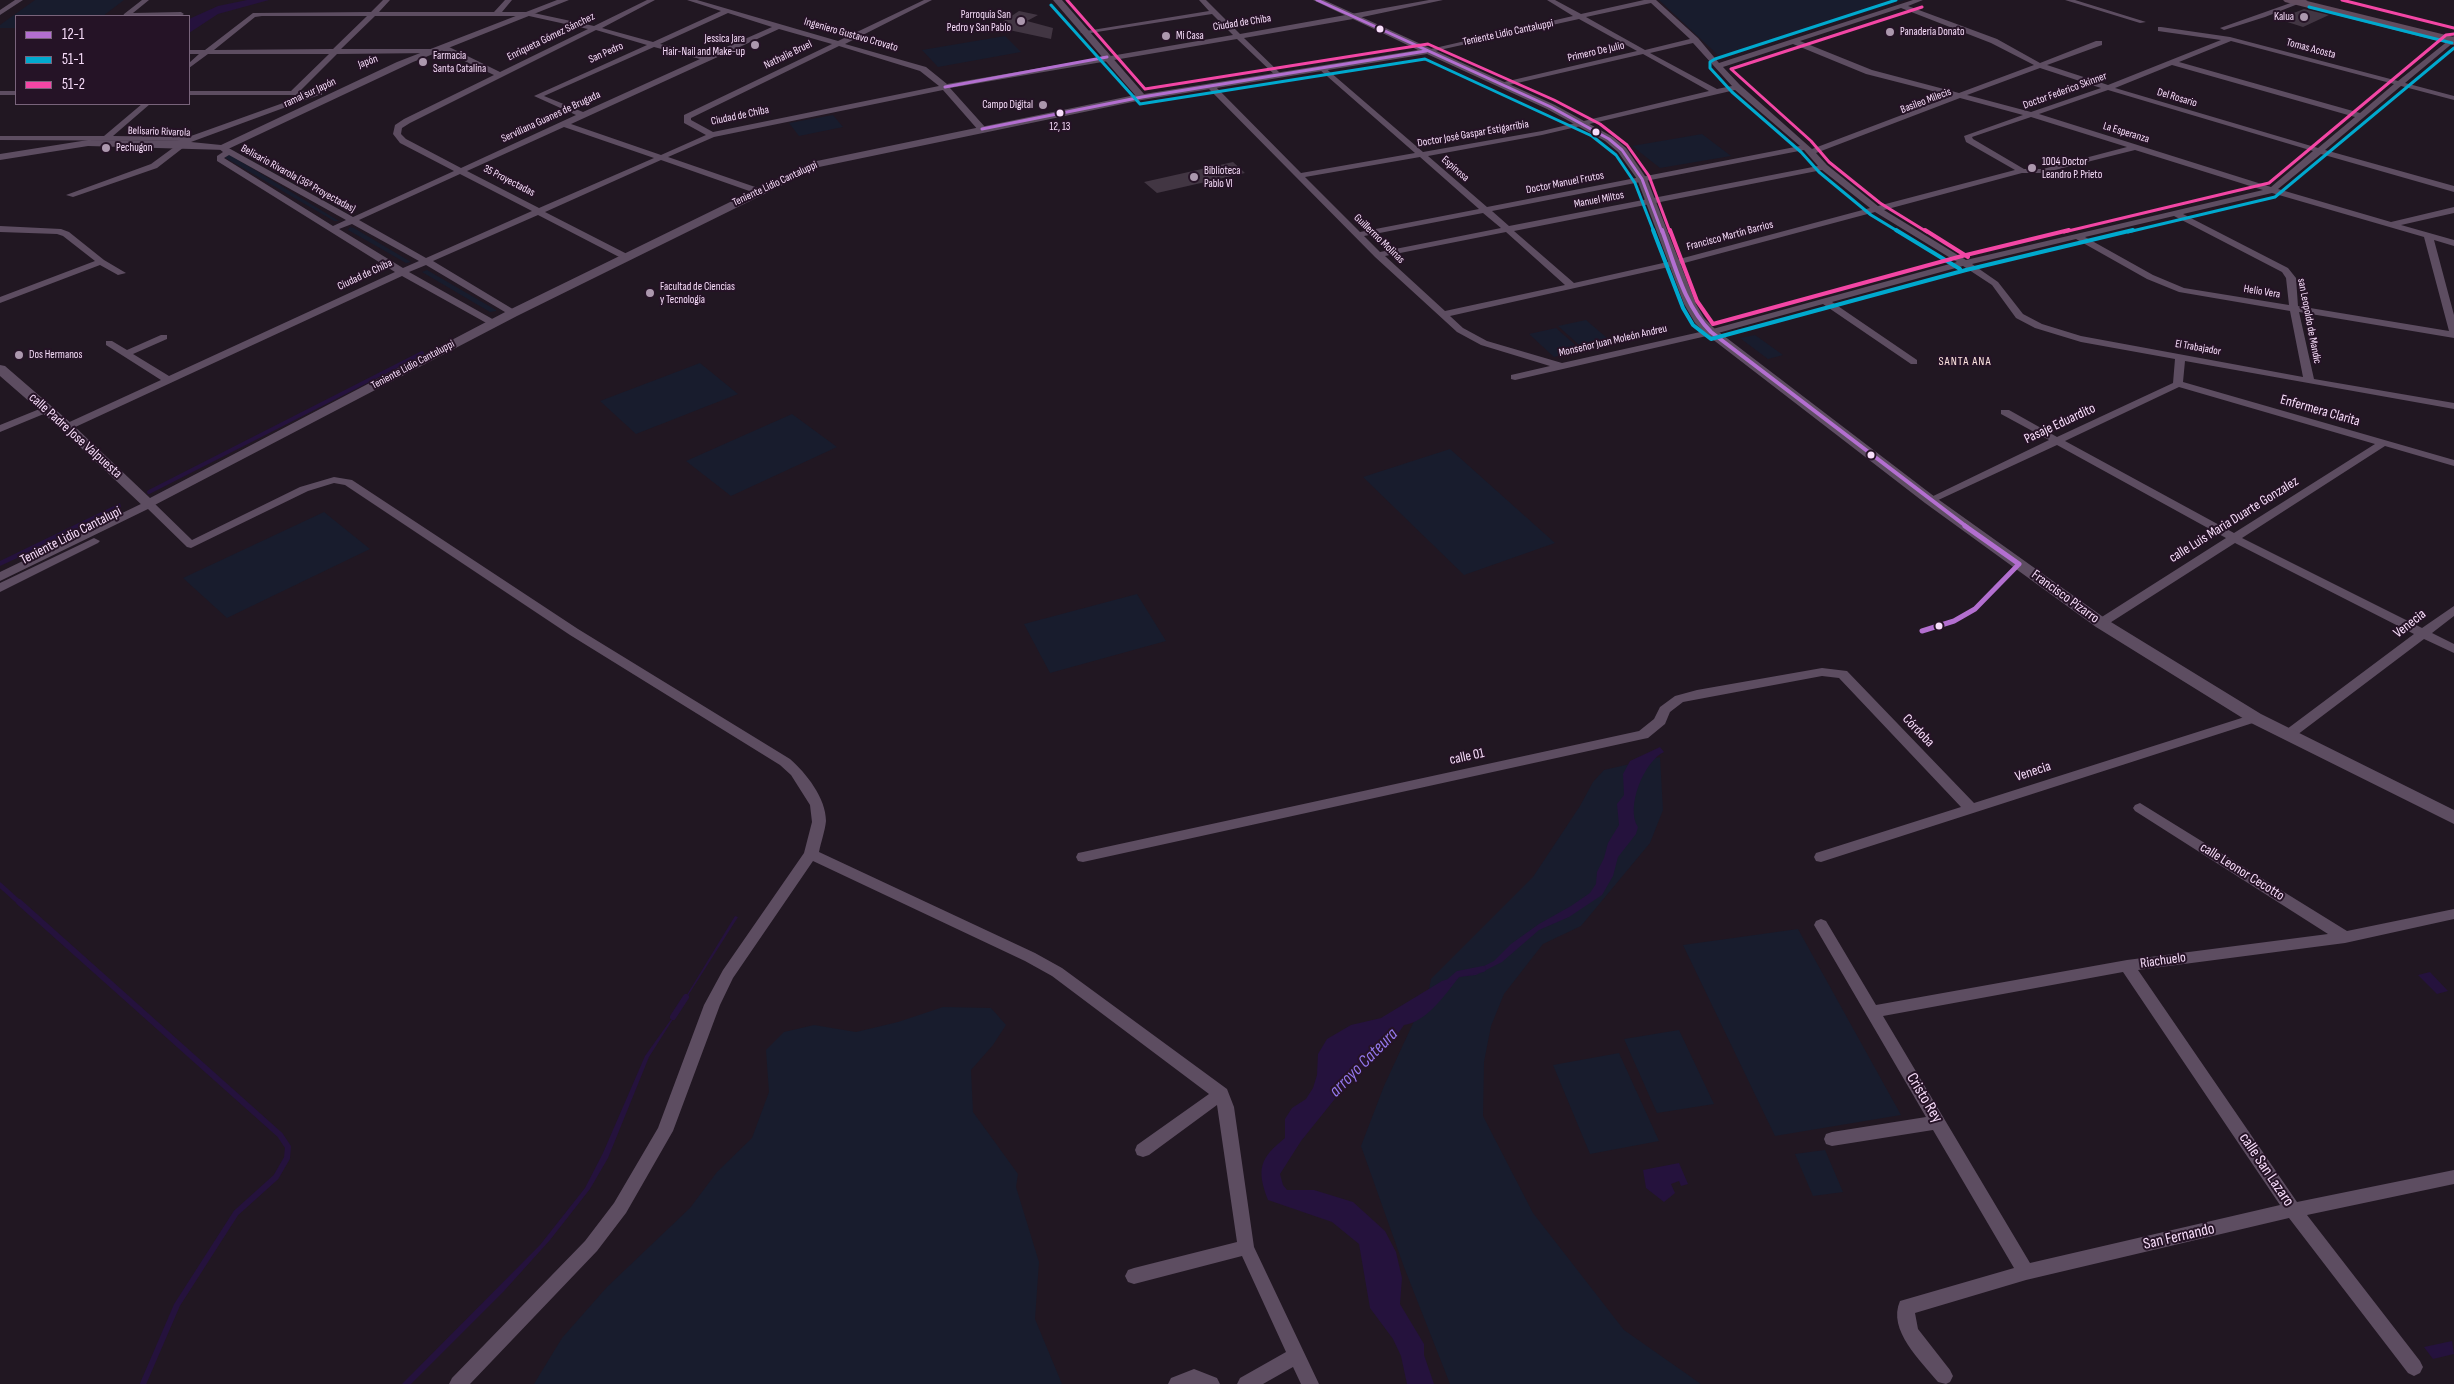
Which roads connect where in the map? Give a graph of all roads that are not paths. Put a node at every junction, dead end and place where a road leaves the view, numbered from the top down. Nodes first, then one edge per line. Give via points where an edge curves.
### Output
1 (20, 0) edge
2 (146, 0) edge
3 (387, 0) edge
4 (509, 0) edge
5 (566, 0) edge
6 (652, 0) edge
7 (690, 0) edge
8 (928, 0) edge
9 (1057, 0) edge
10 (1202, 0) edge
11 (1317, 0) edge
12 (1440, 0) edge
13 (1550, 0) edge
14 (1653, 0) edge
15 (1920, 0) edge
16 (2068, 0) edge
17 (2301, 1) edge
18 (1901, 6) junction
19 (728, 11) junction
20 (1214, 12) junction
21 (0, 13) edge
22 (181, 14) dead end
23 (373, 14) junction
24 (496, 14) junction
25 (530, 14) junction
26 (126, 15) edge
27 (1354, 17) junction
28 (1580, 17) junction
29 (2142, 22) dead end
30 (778, 26) junction
31 (595, 28) junction
32 (2224, 28) dead end
33 (2161, 29) dead end
34 (1084, 32) junction
35 (1238, 37) junction
36 (2230, 39) junction
37 (2453, 39) edge
38 (1695, 40) junction
39 (1792, 41) junction
40 (655, 43) junction
41 (839, 43) junction
42 (2099, 43) dead end
43 (440, 50) junction
44 (1426, 51) junction
45 (190, 52) edge
46 (204, 52) junction
47 (334, 52) junction
48 (1644, 53) junction
49 (1107, 57) junction
50 (707, 59) junction
51 (409, 61) junction
52 (2171, 62) junction
53 (190, 65) edge
54 (1717, 66) junction
55 (2044, 66) junction
56 (1323, 68) junction
57 (500, 75) junction
58 (1278, 75) junction
59 (2400, 84) junction
60 (1503, 85) junction
61 (1210, 86) junction
62 (945, 87) junction
63 (1737, 87) junction
64 (2108, 88) junction
65 (1716, 92) junction
66 (0, 93) edge
67 (15, 93) edge
68 (190, 93) edge
69 (319, 93) junction
70 (292, 94) junction
71 (1142, 97) junction
72 (1961, 97) junction
73 (2454, 98) edge
74 (145, 105) edge
75 (582, 116) junction
76 (2033, 116) junction
77 (2362, 116) junction
78 (407, 121) joint
79 (564, 124) junction
80 (1585, 124) junction
81 (982, 129) junction
82 (712, 135) junction
83 (0, 138) edge
84 (103, 141) junction
85 (184, 142) junction
86 (88, 143) joint
87 (2136, 148) junction
88 (225, 150) junction
89 (1810, 151) junction
90 (2320, 152) junction
91 (1421, 154) junction
92 (0, 157) edge
93 (660, 157) junction
94 (1824, 167) junction
95 (462, 170) junction
96 (2022, 171) junction
97 (1299, 176) junction
98 (1642, 179) junction
99 (2454, 189) edge
100 (2272, 190) junction
101 (758, 191) junction
102 (70, 195) dead end
103 (1650, 201) junction
104 (1876, 209) junction
105 (540, 210) junction
106 (1485, 210) junction
107 (2454, 210) edge
108 (2174, 213) junction
109 (352, 222) junction
110 (2391, 224) junction
111 (0, 228) edge
112 (333, 229) junction
113 (1508, 229) junction
114 (1358, 235) junction
115 (2428, 235) junction
116 (2078, 237) junction
117 (2454, 243) edge
118 (1378, 254) junction
119 (626, 257) junction
120 (426, 261) junction
121 (101, 262) junction
122 (1673, 263) junction
123 (1964, 263) junction
124 (402, 272) junction
125 (121, 273) dead end
126 (1572, 286) junction
127 (0, 300) edge
128 (1824, 301) junction
129 (2294, 309) junction
130 (513, 313) junction
131 (1442, 315) junction
132 (492, 323) junction
133 (1711, 332) junction
134 (2454, 334) edge
135 (164, 337) dead end
136 (109, 343) dead end
137 (126, 353) junction
138 (2180, 358) junction
139 (1914, 362) dead end
140 (1560, 366) junction
141 (0, 369) edge
142 (1515, 377) dead end
143 (169, 380) junction
144 (2309, 381) junction
145 (2178, 384) junction
146 (2454, 406) edge
147 (47, 409) junction
148 (2005, 412) dead end
149 (67, 426) junction
150 (0, 429) edge
151 (2056, 442) junction
152 (2383, 443) junction
153 (2454, 463) edge
154 (1930, 500) junction
155 (152, 507) junction
156 (2234, 538) junction
157 (0, 577) edge
158 (0, 588) edge
159 (2454, 610) edge
160 (2100, 623) junction
161 (2424, 634) junction
162 (2454, 649) edge
163 (1844, 674) joint
164 (2255, 718) junction
165 (2288, 735) junction
166 (2140, 808) dead end
167 (1971, 809) junction
168 (2453, 817) edge
169 (811, 854) junction
170 (1083, 857) dead end
171 (1821, 857) dead end
172 (2452, 916) edge
173 (1821, 925) dead end
174 (2345, 936) junction
175 (2127, 966) junction
176 (1873, 1012) junction
177 (1221, 1094) junction
178 (1938, 1122) junction
179 (1832, 1139) dead end
180 (1143, 1150) dead end
181 (2454, 1178) edge
182 (2294, 1210) junction
183 (1246, 1247) junction
184 (2026, 1272) junction
185 (1134, 1276) dead end
186 (1298, 1355) junction
187 (2414, 1367) dead end
188 (1944, 1376) dead end
189 (458, 1384) edge
190 (1177, 1384) edge
191 (1211, 1384) edge
192 (1246, 1384) edge
193 (1310, 1384) edge

1 - 21 street
2 - 26 street
3 - 23 street
4 - 24 street
5 - 25 street, Japón
6 - 31 street, Enriqueta Gómez Sánchez
7 - 19 street, Ingeniero Gustavo Crovato
8 - 41 street, Nathalie Bruel
9 - 34 street
10 - 20 street
11 - 27 street, Francisco Pizarro
12 - 27 street, Ciudad de Chiba
13 - 28 street
14 - 28 street, Teniente Lidio Cantaluppi
14 - 38 street, El Trabajador
15 - 18 street
16 - 29 street
17 - 32 street
17 - 37 main road
18 - 39 street
18 - 55 street, Del Rosario via 1994,41
19 - 30 street, Ingeniero Gustavo Crovato
19 - 40 street, San Pedro
20 - 34 street
20 - 35 street
22 - 26 street
23 - 24 street
23 - 46 street via 253,15
23 - 47 street
24 - 25 street
25 - 31 street
25 - 43 street, Japón
27 - 35 street, Ciudad de Chiba
27 - 44 street, Francisco Pizarro
28 - 44 street, Teniente Lidio Cantaluppi
28 - 48 street
30 - 41 street, Ingeniero Gustavo Crovato
30 - 50 street, Serviliana Guanes de Brugada
31 - 40 street
31 - 57 street, Enriqueta Gómez Sánchez
33 - 36 street, Tomas Acosta
34 - 49 street
35 - 49 street, Ciudad de Chiba
35 - 58 street
36 - 52 street, Doctor Federico Skinner
36 - 59 street, Tomas Acosta
37 - 59 street, Monseñor Juan Moleón Andreu
38 - 48 street, Primero De Julio
38 - 54 street, El Trabajador
39 - 54 street
39 - 72 street, La Esperanza via 1869,72
40 - 50 street
40 - 75 street, San Pedro via 538,96
41 - 62 street, Ingeniero Gustavo Crovato via 923,69
41 - 82 street, Nathalie Bruel via 687,117 687,121
42 - 55 street, Basileo Milecis
43 - 47 street
43 - 51 street, Japón
43 - 57 street
44 - 56 street, Teniente Lidio Cantaluppi
44 - 60 street, Francisco Pizarro
45 - 46 street
46 - 47 street
46 - 53 street
47 - 70 street
48 - 60 street, Primero De Julio
48 - 65 street
49 - 62 street, Ciudad de Chiba
49 - 71 street
50 - 75 street, Serviliana Guanes de Brugada
51 - 69 street, Japón
51 - 88 street, ramal sur Japón
52 - 64 street, Doctor Federico Skinner
52 - 77 street
54 - 63 street, El Trabajador
55 - 64 street, Del Rosario
55 - 72 street, Basileo Milecis
56 - 58 street, Teniente Lidio Cantaluppi
56 - 91 street, Espinosa
57 - 78 street, Enriqueta Gómez Sánchez
58 - 61 street, Teniente Lidio Cantaluppi
59 - 73 street, Tomas Acosta
59 - 77 street, Monseñor Juan Moleón Andreu
60 - 80 street, Francisco Pizarro
61 - 71 street, Teniente Lidio Cantaluppi
61 - 97 street, Guillermo Molinas
62 - 81 street, Ingeniero Gustavo Crovato
62 - 82 street, Ciudad de Chiba
63 - 65 street, Doctor José Gaspar Estigarribia
63 - 89 street, El Trabajador
64 - 76 street, Doctor Federico Skinner
64 - 90 street, Del Rosario
65 - 80 street, Doctor José Gaspar Estigarribia
66 - 67 street
68 - 70 street
69 - 70 street
69 - 85 street, Japón
71 - 81 street, Teniente Lidio Cantaluppi
72 - 76 street, La Esperanza
72 - 89 street, Basileo Milecis
74 - 84 street
75 - 79 street, Serviliana Guanes de Brugada
76 - 87 street, La Esperanza
76 - 96 street, Doctor Federico Skinner via 1968,136 1969,140
77 - 90 street, Monseñor Juan Moleón Andreu
78 - 95 street, 35 Proyectadas via 398,127 397,134 403,141
79 - 93 street
79 - 95 street, Serviliana Guanes de Brugada
80 - 91 street, Doctor José Gaspar Estigarribia
80 - 98 street, Francisco Pizarro via 1622,150
81 - 101 street, Teniente Lidio Cantaluppi via 816,164
82 - 93 street, Ciudad de Chiba
83 - 84 street
84 - 85 street, Belisario Rivarola
84 - 86 street, Belisario Rivarola
85 - 88 street, Belisario Rivarola
85 - 102 street, Japón via 154,166
86 - 92 street
87 - 96 street, Francisco Martín Barrios via 2042,171
87 - 100 street, La Esperanza
88 - 109 street, Belisario Rivarola (36ª Proyectadas)
88 - 112 street, Belisario Rivarola (36ª Proyectadas) via 220,159
89 - 94 street, El Trabajador
89 - 98 street, Doctor Manuel Frutos
90 - 99 street, Del Rosario
90 - 100 street, Monseñor Juan Moleón Andreu
91 - 97 street, Doctor José Gaspar Estigarribia
91 - 106 street, Espinosa
93 - 101 street
93 - 105 street, Ciudad de Chiba
94 - 103 street, Manuel Miltos
94 - 104 street, El Trabajador
95 - 105 street, 35 Proyectadas
95 - 109 street, Serviliana Guanes de Brugada
96 - 104 street, Francisco Martín Barrios
97 - 114 street, Guillermo Molinas
98 - 103 street, Francisco Pizarro
98 - 106 street, Doctor Manuel Frutos
100 - 108 street, Monseñor Juan Moleón Andreu
100 - 110 street, La Esperanza
101 - 119 street, Teniente Lidio Cantaluppi
103 - 113 street, Manuel Miltos
103 - 122 street, Francisco Pizarro
104 - 122 street, Francisco Martín Barrios
104 - 123 street, El Trabajador
105 - 119 street, 35 Proyectadas
105 - 120 street, Ciudad de Chiba
106 - 113 street, Espinosa
106 - 114 street, Doctor Manuel Frutos
107 - 110 street
108 - 116 street, Monseñor Juan Moleón Andreu
108 - 129 street, san Leopoldo de Mandic via 2285,270 2291,278
109 - 112 street, Serviliana Guanes de Brugada
109 - 120 street, Belisario Rivarola (36ª Proyectadas)
110 - 115 street, La Esperanza
111 - 121 street via 58,231
112 - 124 street, Belisario Rivarola (36ª Proyectadas)
113 - 118 street, Manuel Miltos
113 - 126 street, Espinosa
114 - 118 street, Guillermo Molinas
115 - 117 street, La Esperanza
115 - 134 street
116 - 123 street, Monseñor Juan Moleón Andreu
116 - 129 street, Helio Vera via 2150,277 2182,290
118 - 131 street, Guillermo Molinas
119 - 130 street, Teniente Lidio Cantaluppi
120 - 124 street, Ciudad de Chiba
120 - 130 street, Belisario Rivarola (36ª Proyectadas)
121 - 125 street
121 - 127 street
122 - 126 street, Francisco Martín Barrios
122 - 133 street, Francisco Pizarro via 1690,304
123 - 128 street, Monseñor Juan Moleón Andreu
123 - 138 street, El Trabajador via 1999,286 2013,311 2041,328
124 - 132 street, Belisario Rivarola (36ª Proyectadas)
124 - 143 street, Ciudad de Chiba
126 - 131 street, Francisco Martín Barrios
128 - 133 street, Monseñor Juan Moleón Andreu
128 - 139 street
129 - 134 street, Helio Vera
129 - 144 street, san Leopoldo de Mandic
130 - 132 street, Teniente Lidio Cantaluppi
131 - 140 street, Guillermo Molinas via 1473,339
132 - 155 street, Teniente Lidio Cantaluppi
133 - 140 street, Monseñor Juan Moleón Andreu
133 - 154 street, Francisco Pizarro
135 - 137 street
136 - 137 street
137 - 143 street
138 - 144 street, El Trabajador
138 - 145 street
140 - 142 street, Monseñor Juan Moleón Andreu
141 - 147 street, calle Padre Jose Valpuesta
143 - 149 street, Ciudad de Chiba
144 - 146 street, El Trabajador
145 - 151 street, Pasaje Eduardito
145 - 152 street, Enfermera Clarita
147 - 149 street, calle Padre Jose Valpuesta
147 - 150 street
148 - 151 street
149 - 155 street, calle Padre Jose Valpuesta
151 - 154 street, Pasaje Eduardito
151 - 156 street
152 - 153 street, Enfermera Clarita
152 - 156 street, calle Luis Maria Duarte Gonzalez
154 - 160 street, Francisco Pizarro
155 - 157 street, Teniente Lidio Cantaluppi
155 - 158 street, Teniente Lidio Cantalupi
155 - 169 street via 191,545 304,489 334,480 348,482 574,632 785,762 796,772 817,805 819,822
156 - 160 street, calle Luis Maria Duarte Gonzalez
156 - 161 street
159 - 161 street, Venecia
160 - 164 street, Francisco Pizarro
161 - 162 street
161 - 165 street, Venecia
163 - 167 street, Córdoba
163 - 170 street, calle 01 via 1822,672 1697,694 1679,699 1664,710 1660,721 1643,735
164 - 165 street, Francisco Pizarro
164 - 167 street, Venecia
165 - 168 street, Francisco Pizarro
166 - 174 street, calle Leonor Cecotto
167 - 171 street, Venecia
169 - 177 street via 1057,972
169 - 189 street via 728,974 712,1006 665,1131 620,1208 591,1246
172 - 174 street, Riachuelo
173 - 176 street, Cristo Rey
174 - 175 street, Riachuelo
175 - 176 street, Riachuelo
175 - 182 street, calle San Lazaro
176 - 178 street, Cristo Rey
177 - 180 street
177 - 183 street via 1226,1106
178 - 179 street
178 - 184 street, Cristo Rey
181 - 182 street, San Fernando
182 - 184 street, San Fernando
182 - 187 street, calle San Lazaro
183 - 185 street
183 - 186 street
184 - 188 street, San Fernando via 1906,1307 1904,1317 1908,1329
186 - 192 street
186 - 193 street
190 - 191 street via 1194,1378

